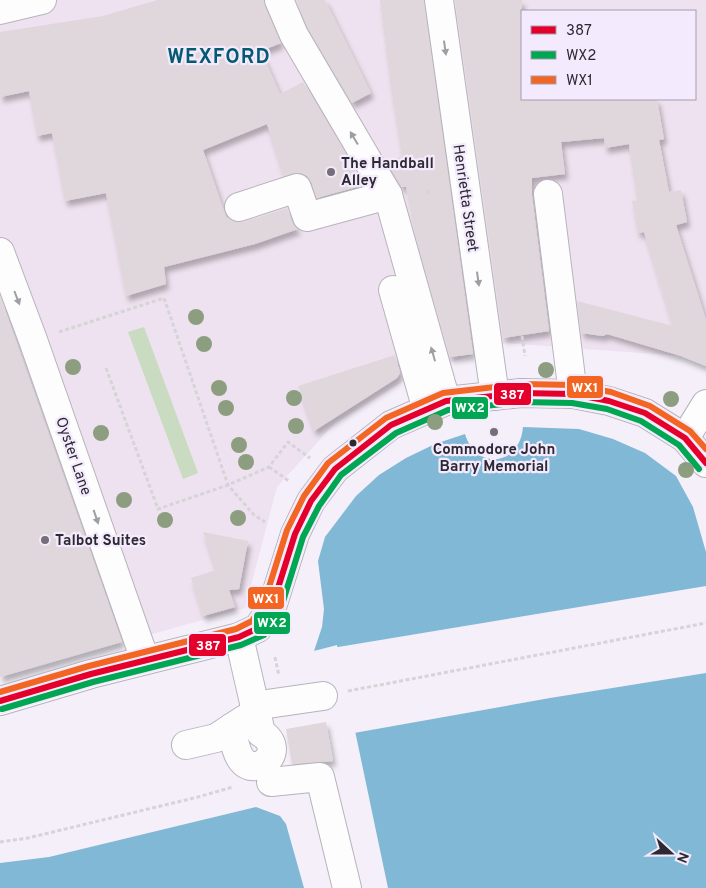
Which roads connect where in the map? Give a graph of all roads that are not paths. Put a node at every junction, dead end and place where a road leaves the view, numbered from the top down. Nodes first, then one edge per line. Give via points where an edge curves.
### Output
1 (42, 0) edge
2 (279, 0) edge
3 (439, 0) edge
4 (0, 10) edge
5 (548, 194) dead end
6 (388, 195) junction
7 (239, 207) dead end
8 (0, 252) edge
9 (394, 290) dead end
10 (572, 394) junction
11 (495, 396) junction
12 (706, 404) edge
13 (437, 405) junction
14 (685, 438) junction
15 (706, 463) edge
16 (239, 637) junction
17 (145, 660) junction
18 (323, 696) road end
19 (0, 701) edge
20 (256, 714) junction
21 (234, 737) junction
22 (188, 753) dead end
23 (270, 782) road end
24 (347, 888) edge

1 - 4 street
6 -> 2 street via 294,35
3 -> 11 street, Henrietta Street
5 - 10 street
6 - 7 street via 307,217 297,188
13 -> 6 street
8 -> 17 street, Oyster Lane
9 - 13 street
10 - 11 street
10 - 14 street via 609,401 645,413
11 - 13 street
12 - 14 street
13 - 16 street via 391,425 335,469 311,501 295,534 272,607 258,628
14 - 15 street
16 - 17 street
16 - 20 street
17 - 19 street
18 - 20 street
20 - 21 street via 250,716
20 - 21 street via 261,733 272,745 268,760 259,766 248,765 240,757
21 - 22 street via 208,757
23 - 24 street via 320,777

